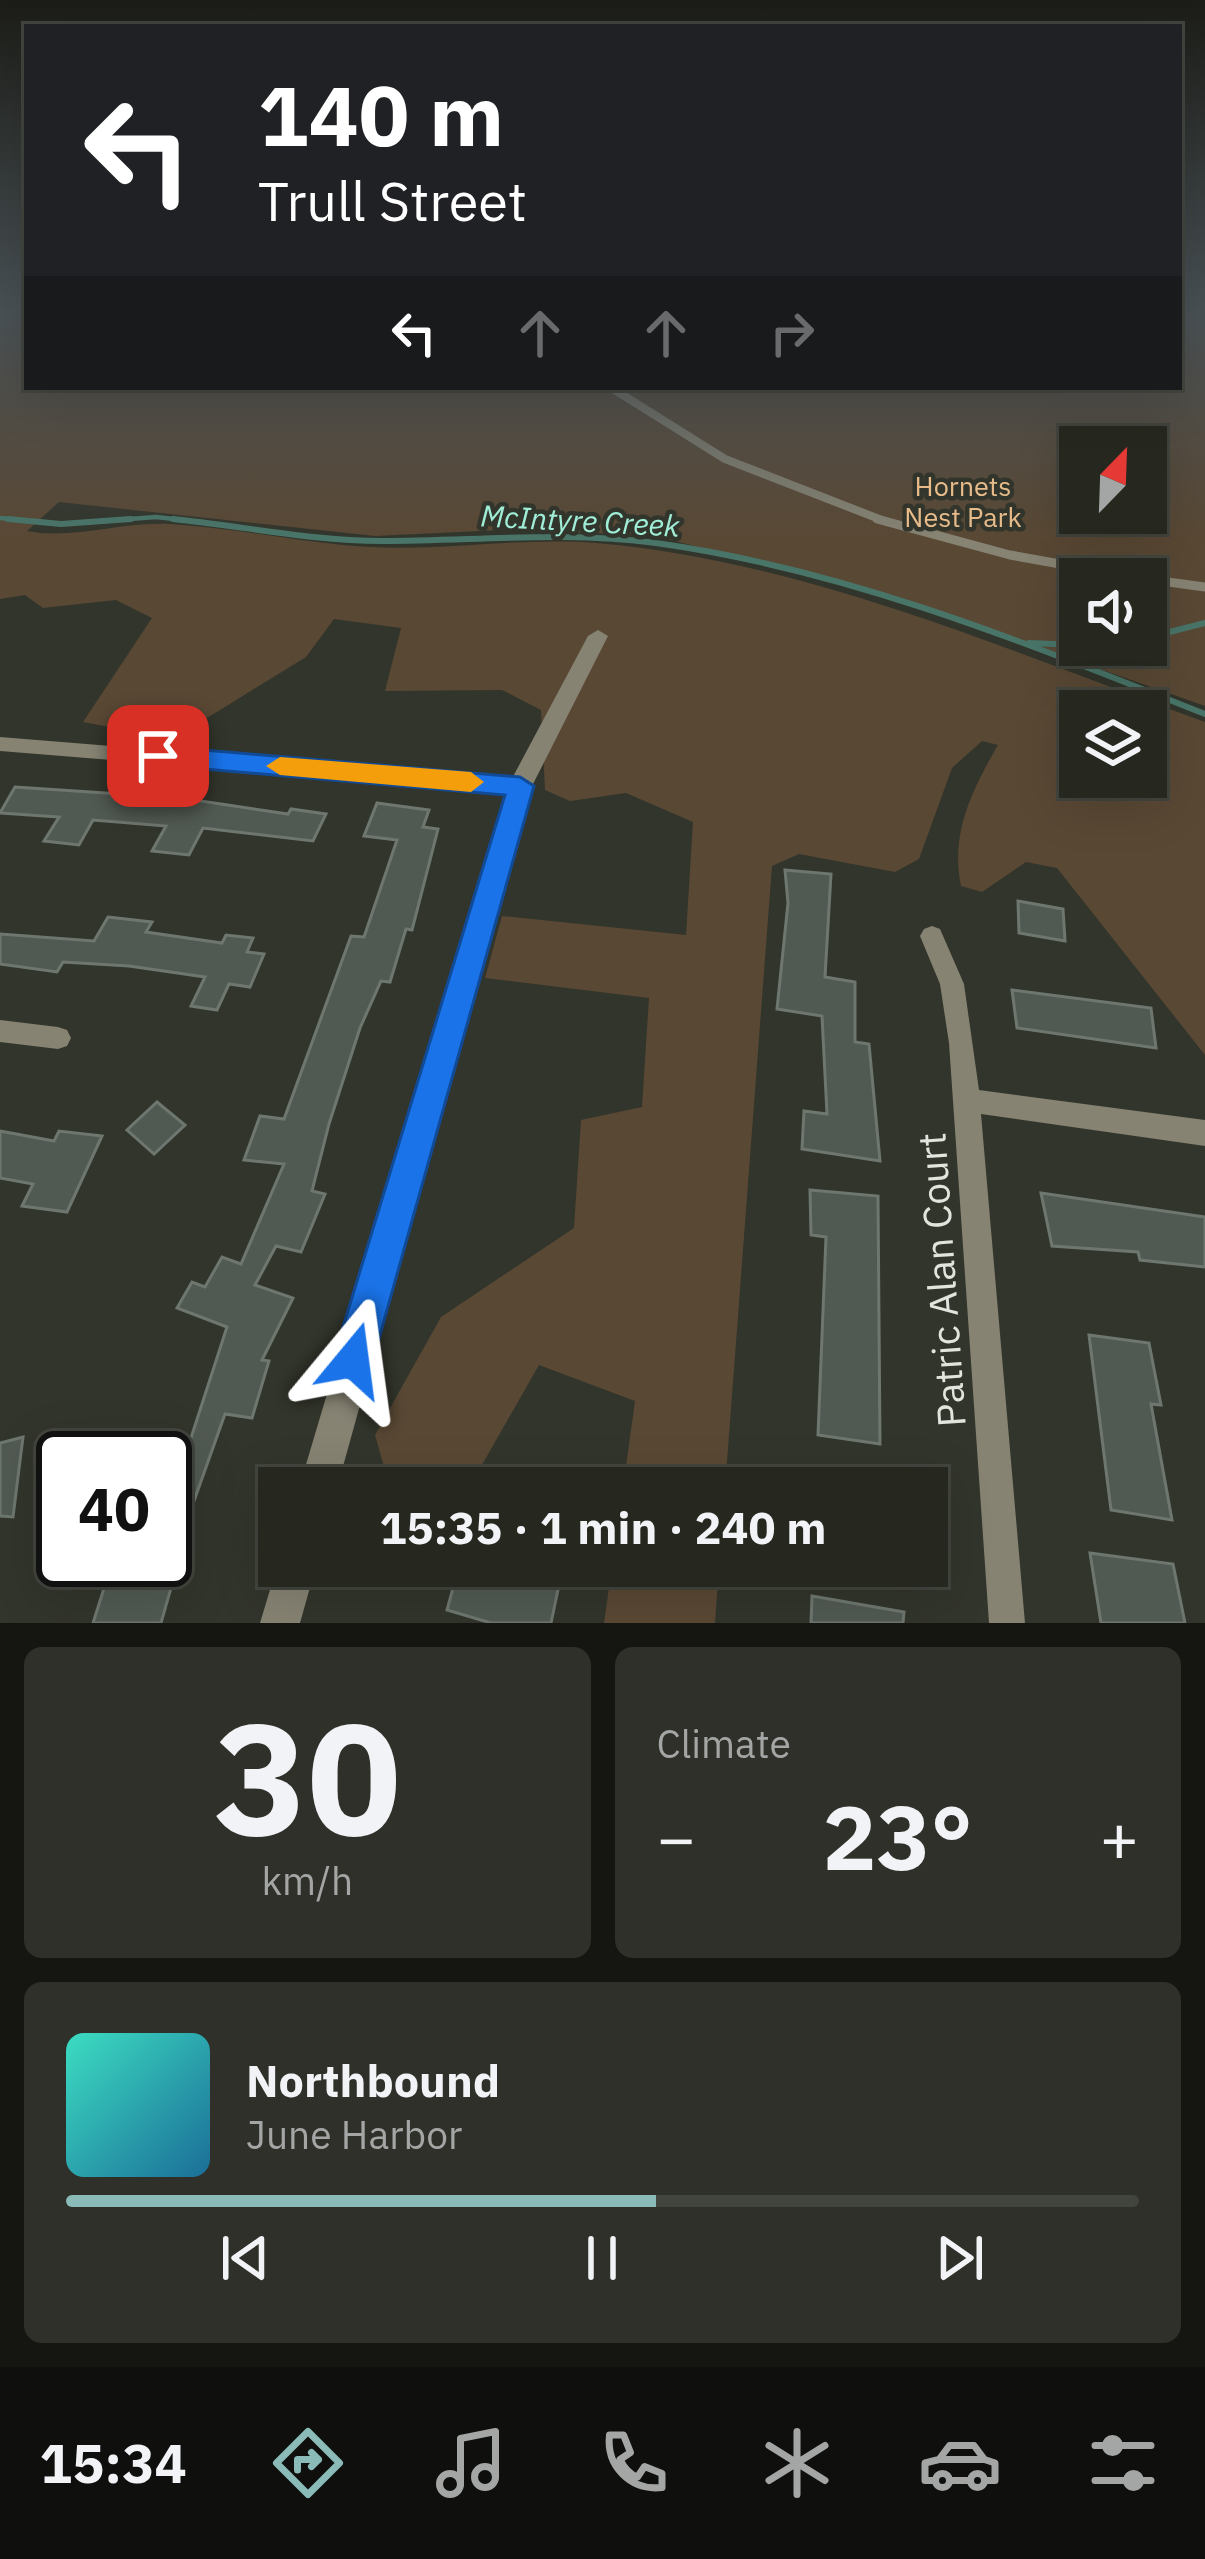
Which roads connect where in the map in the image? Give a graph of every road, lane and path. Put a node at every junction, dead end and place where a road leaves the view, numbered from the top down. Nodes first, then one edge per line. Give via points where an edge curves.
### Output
1 (614, 390) edge
2 (1059, 563) edge
3 (1167, 582) edge
4 (1205, 587) edge
5 (598, 636) dead end
6 (2, 747) edge
7 (520, 786) junction
8 (932, 936) dead end
9 (0, 1031) edge
10 (58, 1038) dead end
11 (966, 1100) junction
12 (1205, 1133) edge
13 (324, 1467) edge
14 (290, 1587) edge
15 (280, 1623) edge
16 (1007, 1623) edge

1 - 2 lane via 670,430 774,479 992,550
3 - 4 lane
5 - 7 street
6 - 7 street
7 - 13 street
8 - 11 street, Patric Alan Court via 952,984
9 - 10 street
11 - 12 street
11 - 16 street, Patric Alan Court
14 - 15 street

